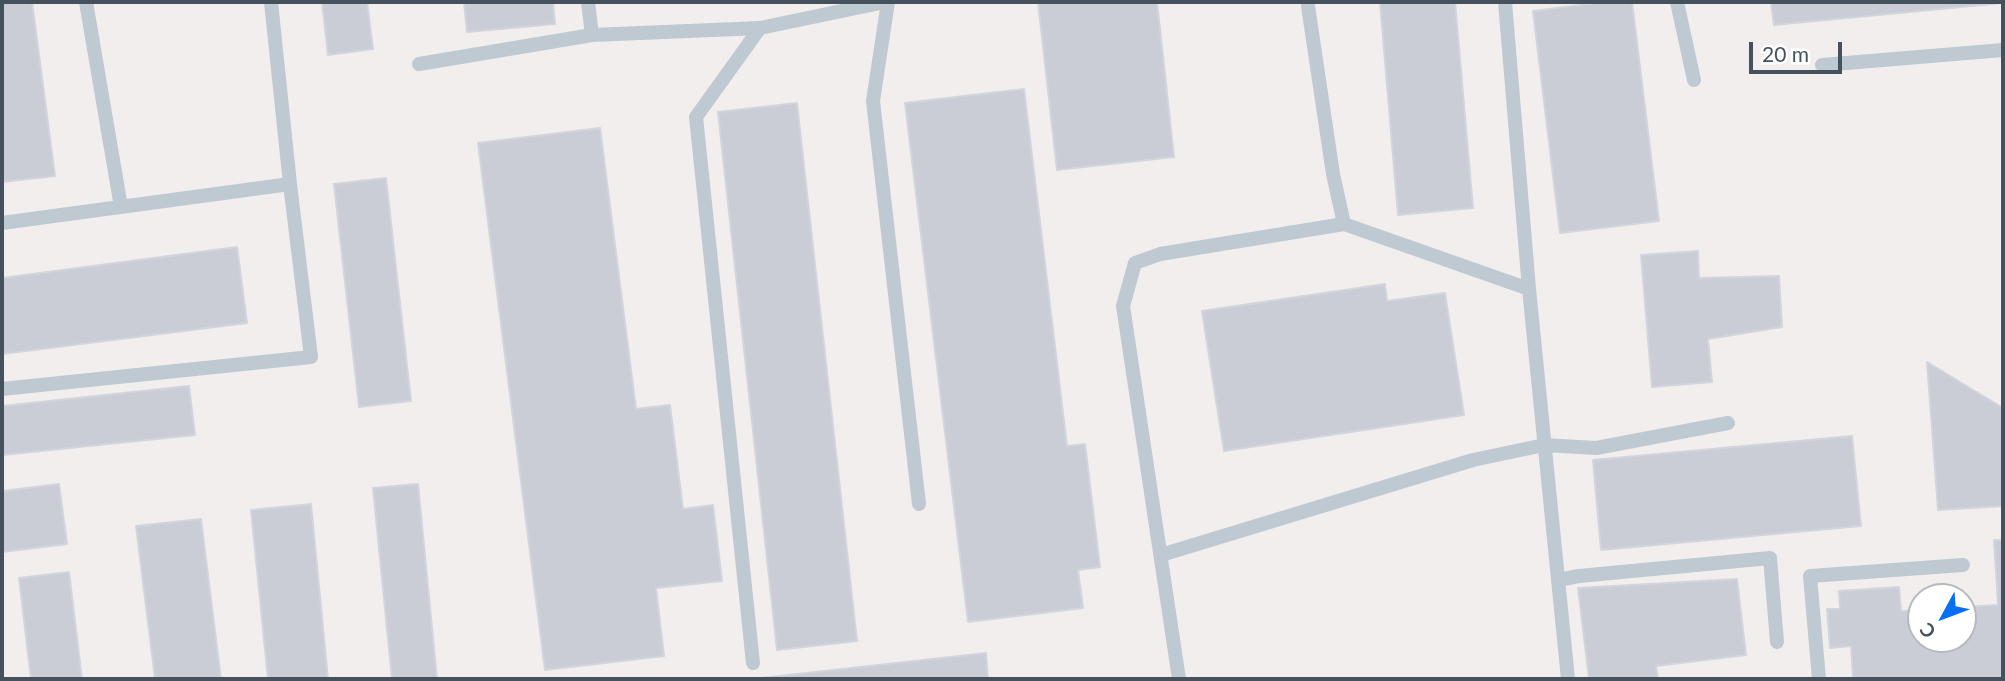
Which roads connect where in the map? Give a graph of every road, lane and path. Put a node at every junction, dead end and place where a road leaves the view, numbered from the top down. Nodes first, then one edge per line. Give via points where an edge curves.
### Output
1 (86, 2) edge
2 (271, 2) edge
3 (588, 2) edge
4 (887, 2) edge
5 (1505, 2) edge
6 (1677, 2) edge
7 (1308, 6) dead end
8 (760, 28) junction
9 (592, 35) junction
10 (2003, 50) edge
11 (419, 64) dead end
12 (1822, 65) dead end
13 (1694, 80) dead end
14 (290, 184) junction
15 (121, 207) junction
16 (2, 223) edge
17 (1345, 224) junction
18 (1529, 289) junction
19 (2, 389) edge
20 (1728, 423) dead end
21 (1544, 445) junction
22 (919, 504) dead end
23 (1161, 555) junction
24 (1962, 565) dead end
25 (1558, 580) junction
26 (1777, 642) dead end
27 (753, 663) dead end
28 (1179, 679) edge
29 (1568, 679) edge
30 (1819, 679) edge

1 - 15 lane
2 - 14 lane
3 - 9 lane
4 - 8 lane
4 - 22 lane via 873,101
5 - 18 lane
6 - 13 lane
7 - 17 lane
8 - 9 lane
8 - 27 lane via 696,117
9 - 11 lane
10 - 12 lane
14 - 15 lane
14 - 19 lane via 311,357
15 - 16 lane
17 - 18 lane
17 - 23 lane via 1160,254 1135,263 1123,306
18 - 21 lane
20 - 21 lane via 1596,447
21 - 23 lane via 1473,460
21 - 25 lane
23 - 28 lane
24 - 30 lane via 1810,576
25 - 26 lane via 1770,558
25 - 29 lane

